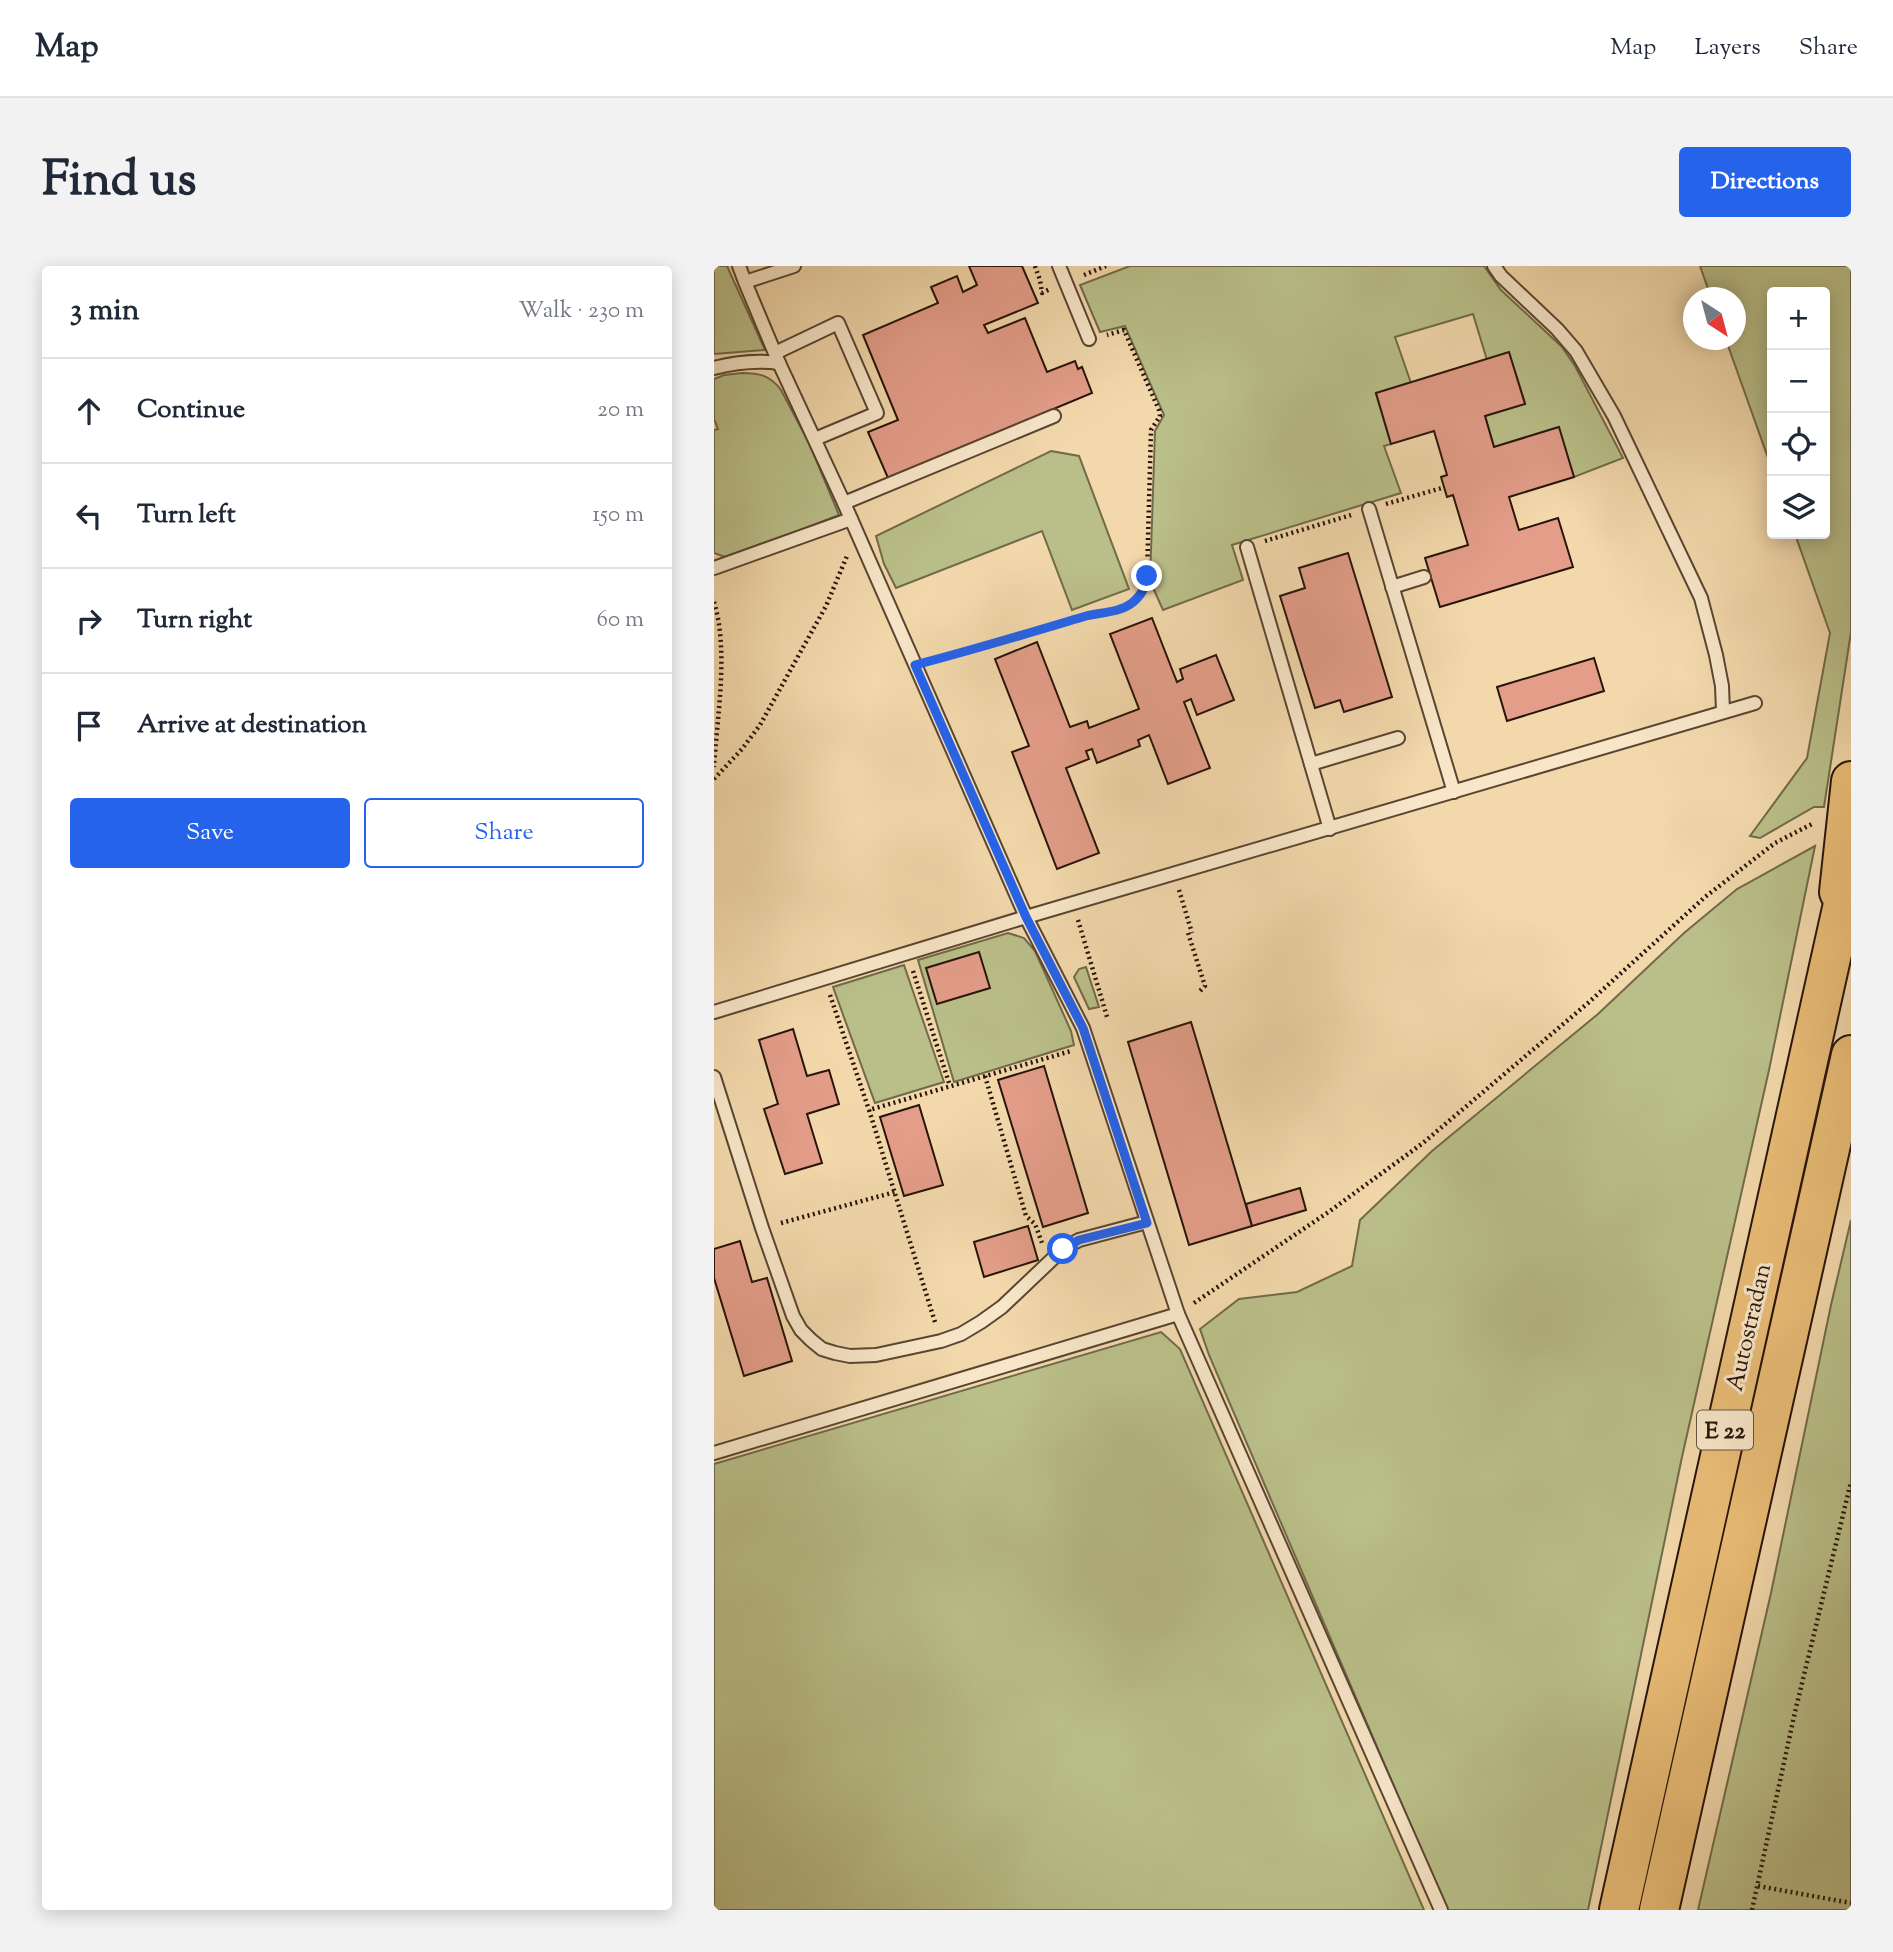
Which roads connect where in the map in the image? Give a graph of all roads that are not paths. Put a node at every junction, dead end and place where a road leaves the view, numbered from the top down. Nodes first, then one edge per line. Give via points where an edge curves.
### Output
1 (739, 266) edge
2 (794, 266) edge
3 (1059, 266) edge
4 (1494, 266) edge
5 (745, 282) junction
6 (1089, 339) road end
7 (777, 358) junction
8 (714, 368) edge
9 (1054, 416) dead end
10 (815, 439) junction
11 (844, 503) junction
12 (1369, 509) road end
13 (851, 519) junction
14 (1247, 547) road end
15 (714, 568) edge
16 (1424, 577) dead end
17 (1392, 587) junction
18 (1755, 703) dead end
19 (1723, 711) junction
20 (1398, 738) dead end
21 (1311, 764) junction
22 (1851, 780) edge
23 (1454, 792) junction
24 (1330, 829) junction
25 (1851, 868) edge
26 (1026, 917) junction
27 (1832, 953) junction
28 (714, 1012) edge
29 (1851, 1055) edge
30 (714, 1077) edge
31 (1147, 1223) junction
32 (1178, 1314) junction
33 (714, 1453) edge
34 (1441, 1910) edge
35 (1619, 1910) edge
36 (1659, 1910) edge

1 - 5 lane
2 - 5 lane
3 - 6 lane
4 - 19 lane via 1576,351 1614,416 1701,598 1722,686
5 - 7 lane
7 - 8 lane
7 - 10 lane
7 - 10 lane via 838,323 877,413
9 - 11 lane
10 - 11 lane
11 - 13 lane
12 - 17 lane
13 - 15 lane
13 - 26 lane
14 - 21 lane
16 - 17 lane
17 - 23 lane
18 - 19 lane
19 - 23 lane
20 - 21 lane
21 - 24 lane
22 - 27 highway
23 - 24 lane
24 - 26 lane
25 - 27 highway, Autostradan / E 22
26 - 28 lane
26 - 31 lane via 1083,1028
27 - 35 highway, Autostradan / E 22
29 - 36 highway, Autostradan / E 22
30 - 31 lane via 793,1316 822,1349 850,1356 876,1355 961,1334 1032,1280 1063,1249 1079,1240
31 - 32 lane
32 - 33 lane
32 - 34 lane

